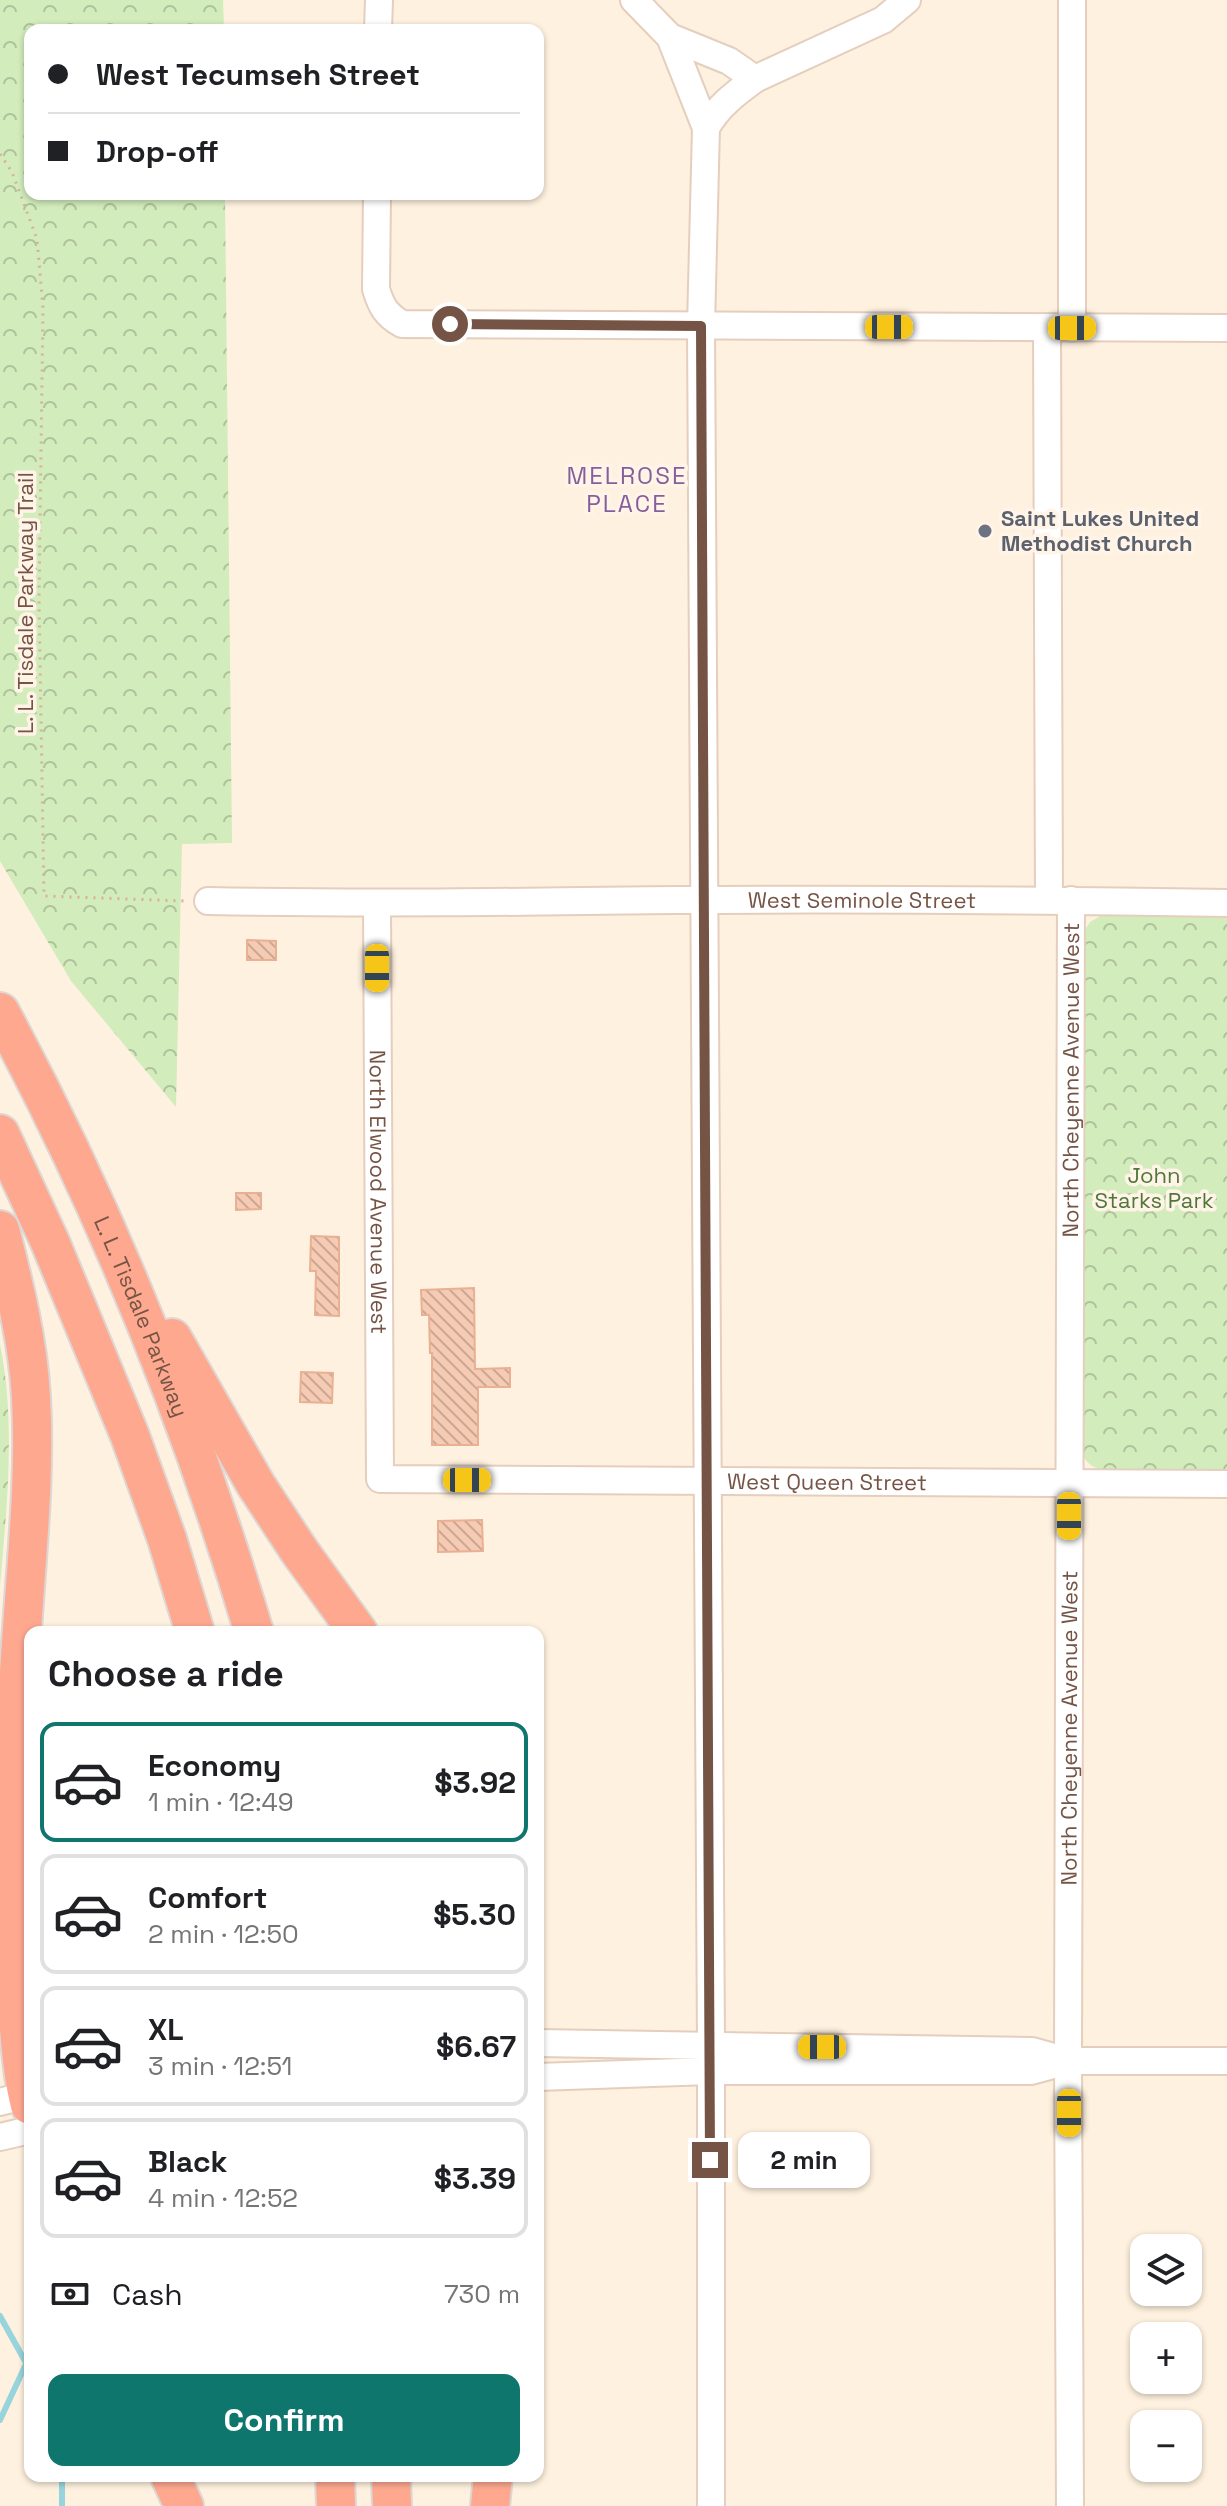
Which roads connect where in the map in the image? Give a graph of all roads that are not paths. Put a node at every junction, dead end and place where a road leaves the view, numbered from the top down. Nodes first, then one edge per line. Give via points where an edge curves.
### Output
1 (379, 0) edge
2 (634, 0) edge
3 (907, 0) edge
4 (1072, 0) edge
5 (378, 24) edge
6 (670, 37) junction
7 (755, 79) junction
8 (706, 128) junction
9 (377, 200) edge
10 (701, 326) junction
11 (1060, 328) junction
12 (1227, 328) edge
13 (704, 900) junction
14 (1060, 900) junction
15 (208, 901) road end
16 (1227, 903) edge
17 (377, 904) junction
18 (0, 1012) edge
19 (0, 1134) edge
20 (104, 1221) junction
21 (0, 1230) edge
22 (380, 1479) joint
23 (707, 1481) junction
24 (1227, 1484) edge
25 (1069, 1485) junction
26 (193, 1626) edge
27 (252, 1626) edge
28 (354, 1626) edge
29 (11, 1939) junction
30 (0, 1996) edge
31 (544, 2044) edge
32 (710, 2059) junction
33 (1068, 2061) junction
34 (1227, 2061) edge
35 (544, 2076) edge
36 (23, 2105) edge
37 (0, 2137) edge
38 (173, 2482) edge
39 (335, 2482) edge
40 (391, 2482) edge
41 (492, 2482) edge
42 (184, 2506) edge
43 (336, 2506) edge
44 (392, 2506) edge
45 (490, 2506) edge
46 (711, 2506) edge
47 (1070, 2506) edge

1 - 5 street
2 - 6 street
3 - 7 street via 883,20
4 - 11 street, North Cheyenne Avenue West
6 - 7 street via 729,61
6 - 8 street
7 - 8 street via 728,99
8 - 10 street
9 - 10 street via 376,289 389,317 402,324
10 - 11 street
10 - 13 street
11 - 12 street
11 - 14 street, North Cheyenne Avenue West
13 - 14 street, West Seminole Street
13 - 17 street, West Seminole Street
13 - 23 street
14 - 16 street, West Seminole Street
14 - 25 street, North Cheyenne Avenue West
15 - 17 street, West Seminole Street
17 - 22 street, North Elwood Avenue West
18 - 20 highway, L. L. Tisdale Parkway
19 - 26 highway via 130,1436
20 - 27 highway, L. L. Tisdale Parkway via 174,1394
20 - 28 highway via 256,1485
21 - 29 highway via 24,1342 32,1441 10,1813
22 - 23 street, West Queen Street
23 - 25 street, West Queen Street
23 - 32 street
24 - 25 street, West Queen Street
25 - 33 street, North Cheyenne Avenue West
29 - 30 highway
29 - 36 highway
31 - 32 street
32 - 33 street via 1031,2071
32 - 35 street
32 - 46 street
33 - 34 street
33 - 47 street, North Cheyenne Avenue West
36 - 37 street
38 - 42 highway
39 - 43 highway
40 - 44 highway
41 - 45 highway

